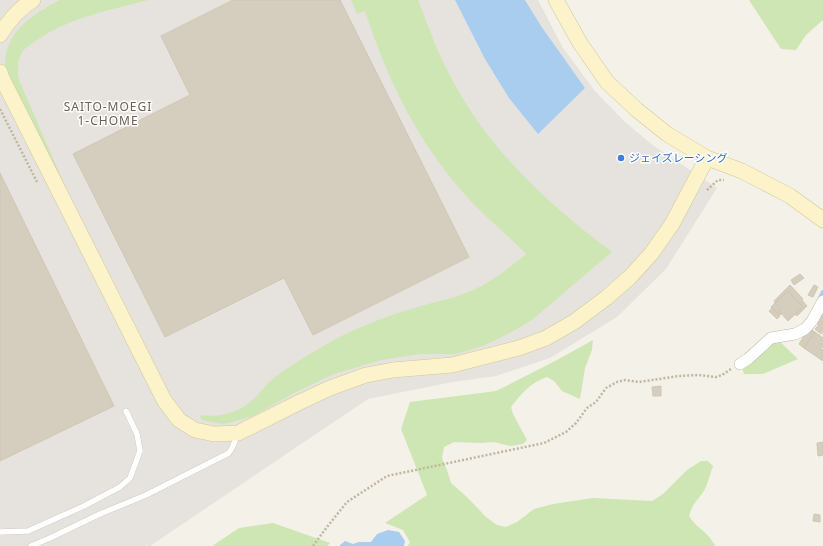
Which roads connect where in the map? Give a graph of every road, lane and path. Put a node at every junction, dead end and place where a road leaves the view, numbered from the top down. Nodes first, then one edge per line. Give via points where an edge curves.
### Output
1 (31, 0) edge
2 (556, 0) edge
3 (0, 35) edge
4 (0, 72) edge
5 (0, 109) edge
6 (707, 158) junction
7 (718, 180) dead end
8 (40, 187) dead end
9 (702, 195) dead end
10 (823, 220) edge
11 (823, 301) edge
12 (740, 364) joint
13 (126, 411) dead end
14 (238, 433) junction
15 (0, 532) edge
16 (31, 546) edge
17 (313, 546) edge

1 - 3 street via 11,18
2 - 6 street via 580,43 607,82 667,134
4 - 14 street via 164,400 179,420 195,430 214,434
5 - 8 path
6 - 10 street via 742,171 790,196
6 - 14 street via 672,224 652,254 630,277 574,322 546,338 484,358 452,365 366,375 330,388
7 - 9 path
11 - 12 street via 805,329 795,334 771,338
12 - 17 path via 716,377 698,375 617,382 606,388 596,402 587,408 566,432 544,443 387,476 347,502
13 - 15 lane via 137,434 140,451 130,478 120,487 84,506 28,531
14 - 16 lane via 229,454 146,495

